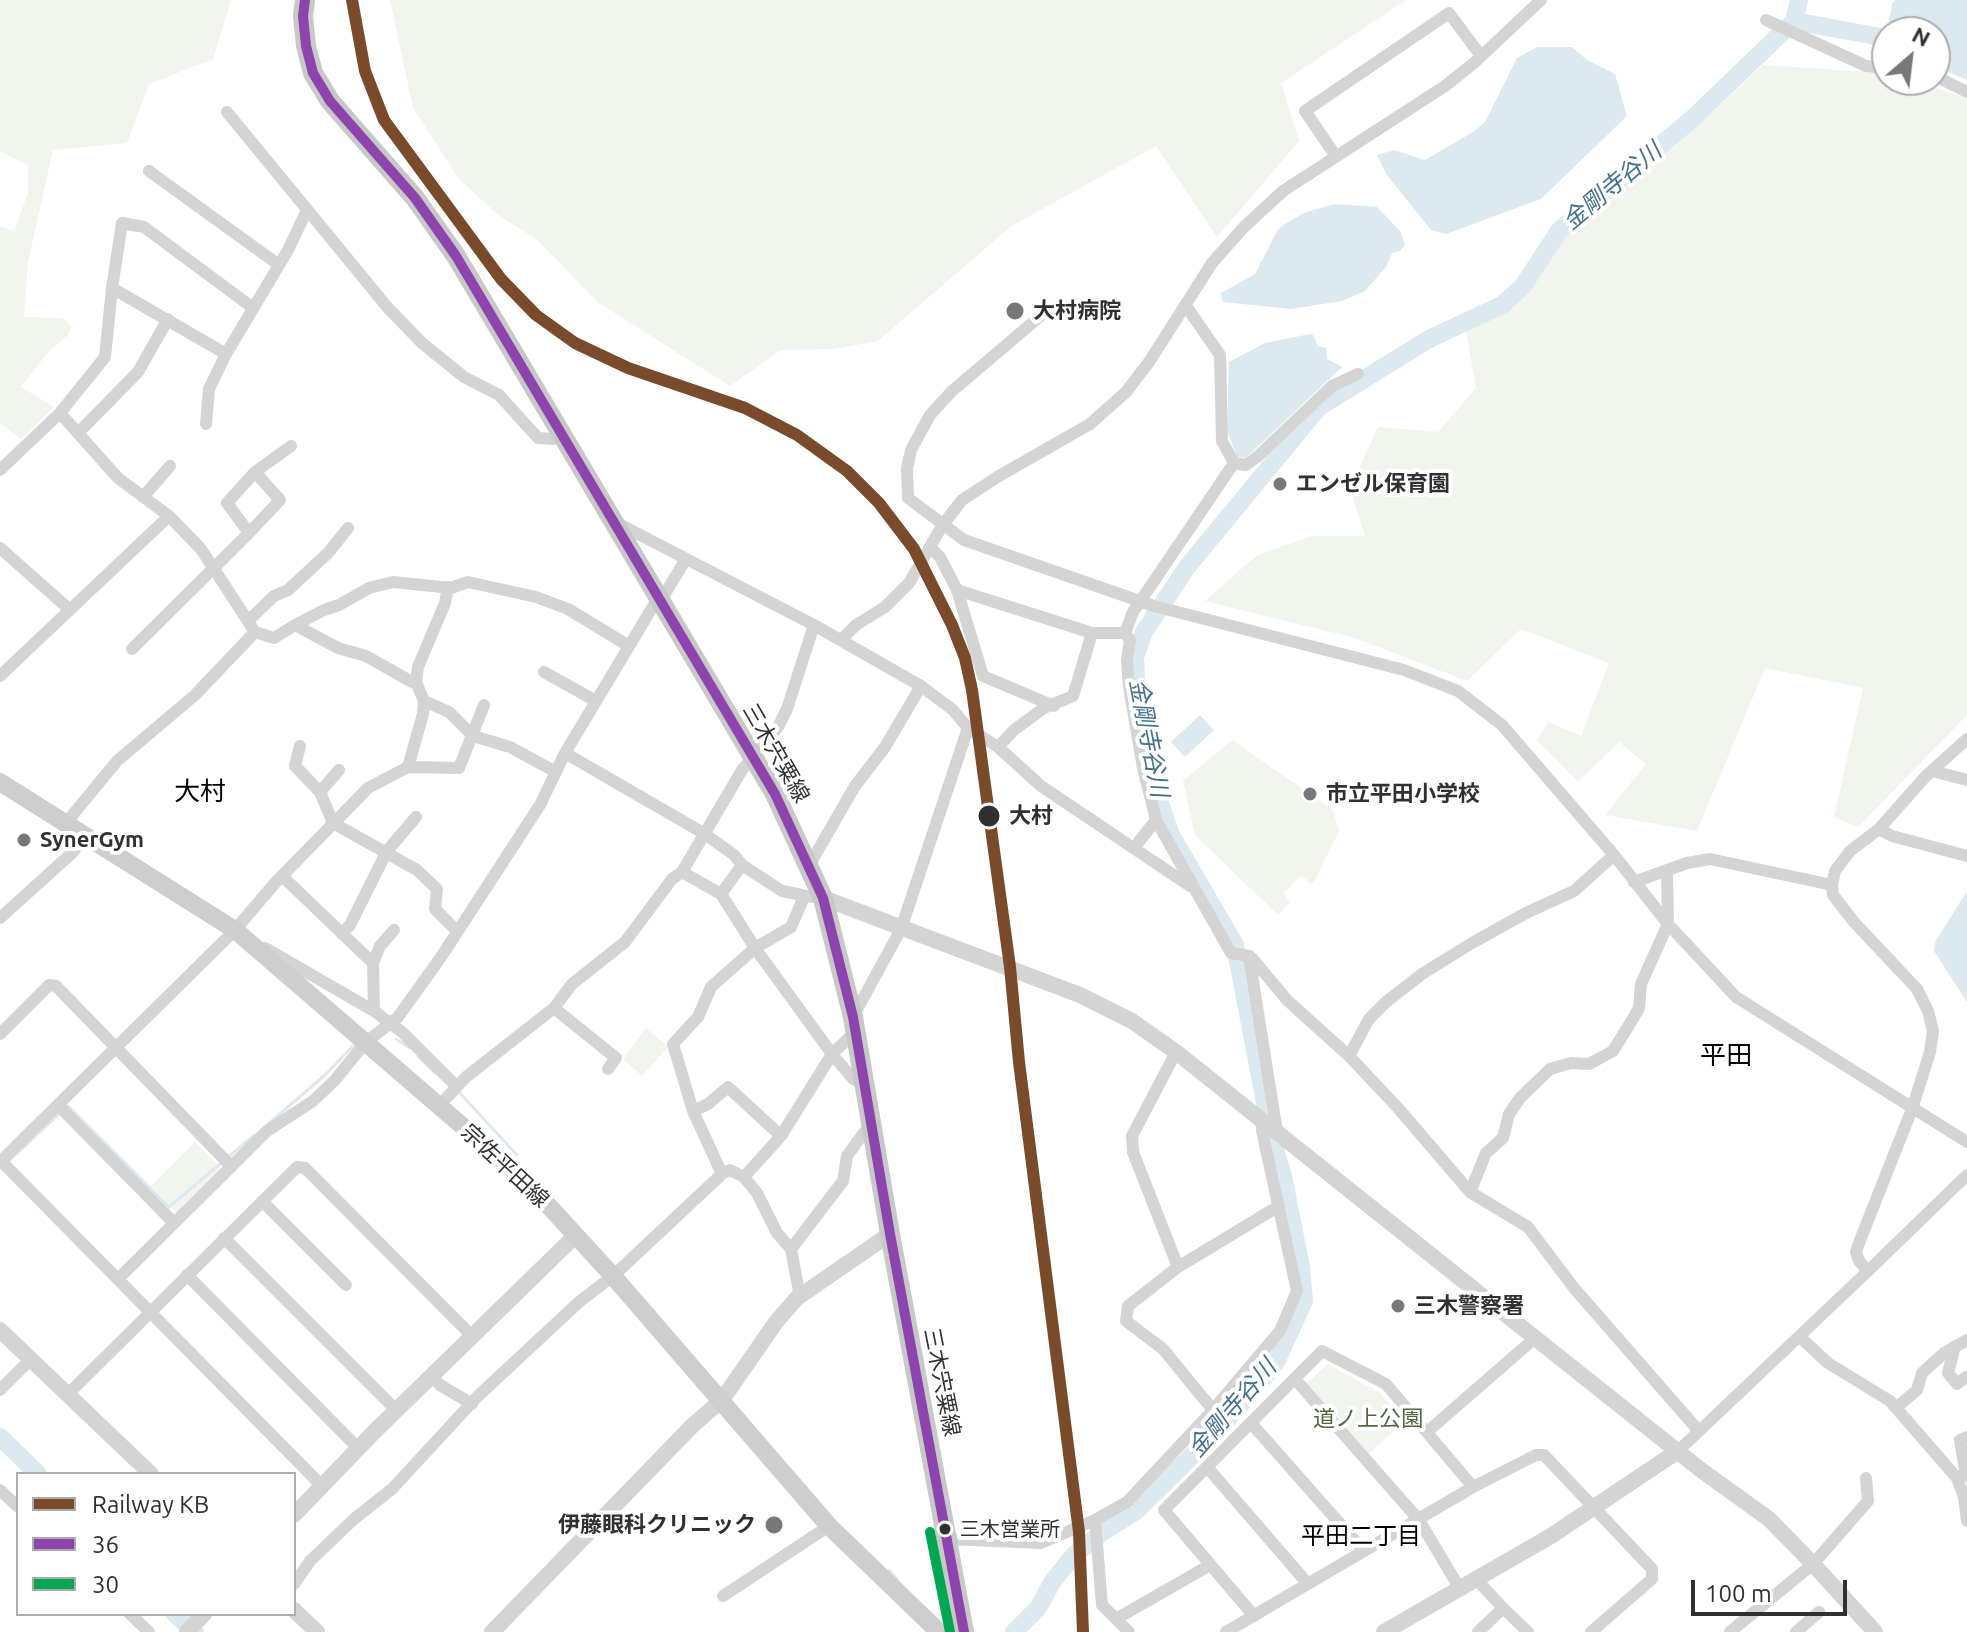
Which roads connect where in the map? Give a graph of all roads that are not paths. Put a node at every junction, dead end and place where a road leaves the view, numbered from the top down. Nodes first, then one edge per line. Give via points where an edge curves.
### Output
1 (305, 0) edge
2 (1440, 0) edge
3 (1541, 0) edge
4 (1449, 13) junction
5 (1766, 20) dead end
6 (1481, 56) junction
7 (1871, 66) edge
8 (227, 112) dead end
9 (1335, 155) junction
10 (149, 171) dead end
11 (307, 210) junction
12 (279, 265) junction
13 (112, 288) junction
14 (1186, 306) junction
15 (1051, 307) dead end
16 (253, 308) junction
17 (168, 319) junction
18 (226, 354) junction
19 (1358, 374) dead end
20 (60, 413) junction
21 (206, 424) dead end
22 (78, 433) junction
23 (561, 435) junction
24 (291, 446) dead end
25 (1234, 463) junction
26 (170, 466) dead end
27 (0, 470) edge
28 (255, 472) junction
29 (143, 497) junction
30 (169, 516) junction
31 (615, 522) junction
32 (942, 526) junction
33 (348, 528) dead end
34 (249, 533) junction
35 (930, 547) junction
36 (0, 548) edge
37 (686, 559) junction
38 (214, 569) junction
39 (448, 587) junction
40 (957, 590) junction
41 (659, 600) junction
42 (1141, 602) junction
43 (69, 609) junction
44 (295, 625) junction
45 (814, 625) junction
46 (251, 627) junction
47 (1092, 633) junction
48 (1125, 633) junction
49 (841, 640) junction
50 (629, 646) junction
51 (132, 649) dead end
52 (544, 672) dead end
53 (0, 676) edge
54 (416, 682) junction
55 (921, 686) junction
56 (424, 701) junction
57 (596, 701) junction
58 (484, 705) dead end
59 (1054, 706) junction
60 (968, 728) junction
61 (473, 736) junction
62 (1967, 739) edge
63 (300, 746) dead end
64 (998, 747) junction
65 (565, 753) junction
66 (752, 757) junction
67 (408, 767) junction
68 (339, 770) dead end
69 (1932, 771) junction
70 (556, 772) junction
71 (1967, 780) edge
72 (0, 782) edge
73 (320, 792) junction
74 (416, 817) dead end
75 (1156, 820) junction
76 (66, 823) junction
77 (333, 823) junction
78 (1879, 829) junction
79 (705, 834) junction
80 (87, 835) junction
81 (1134, 848) junction
82 (387, 851) junction
83 (1614, 855) junction
84 (1967, 856) edge
85 (810, 864) junction
86 (742, 865) junction
87 (682, 872) junction
88 (1667, 872) junction
89 (282, 876) junction
90 (1634, 882) junction
91 (1832, 885) junction
92 (1193, 888) junction
93 (721, 894) junction
94 (814, 897) junction
95 (0, 918) edge
96 (1668, 924) junction
97 (901, 929) junction
98 (235, 930) junction
99 (394, 930) dead end
100 (457, 931) junction
101 (342, 934) junction
102 (755, 948) junction
103 (1249, 956) junction
104 (373, 963) junction
105 (554, 1008) junction
106 (374, 1011) junction
107 (390, 1023) junction
108 (854, 1024) junction
109 (0, 1034) edge
110 (365, 1043) junction
111 (117, 1049) junction
112 (1176, 1052) junction
113 (832, 1054) junction
114 (1349, 1056) junction
115 (608, 1069) dead end
116 (865, 1085) junction
117 (456, 1086) junction
118 (59, 1106) junction
119 (439, 1106) junction
120 (1912, 1109) junction
121 (693, 1111) junction
122 (1262, 1119) junction
123 (871, 1123) junction
124 (1277, 1132) junction
125 (781, 1136) junction
126 (1967, 1142) edge
127 (0, 1161) edge
128 (231, 1166) junction
129 (722, 1174) junction
130 (1967, 1175) edge
131 (744, 1177) junction
132 (1470, 1192) junction
133 (262, 1201) junction
134 (1279, 1206) junction
135 (173, 1222) junction
136 (890, 1234) junction
137 (575, 1236) junction
138 (224, 1238) junction
139 (791, 1249) junction
140 (1178, 1267) junction
141 (1868, 1271) junction
142 (187, 1275) junction
143 (613, 1276) junction
144 (118, 1279) junction
145 (346, 1285) dead end
146 (797, 1298) junction
147 (150, 1312) junction
148 (0, 1330) edge
149 (472, 1336) junction
150 (1535, 1338) junction
151 (1801, 1338) junction
152 (1961, 1343) edge
153 (30, 1360) junction
154 (432, 1376) junction
155 (1966, 1377) edge
156 (1295, 1379) junction
157 (0, 1390) edge
158 (67, 1395) junction
159 (722, 1400) junction
160 (472, 1404) junction
161 (1897, 1407) junction
162 (396, 1410) junction
163 (1213, 1410) junction
164 (1251, 1423) junction
165 (1698, 1430) junction
166 (1427, 1432) junction
167 (1967, 1437) edge
168 (358, 1448) junction
169 (1678, 1451) junction
170 (1207, 1467) junction
171 (149, 1472) edge
172 (1963, 1476) edge
173 (1866, 1478) dead end
174 (321, 1485) junction
175 (1473, 1487) junction
176 (0, 1490) edge
177 (16, 1505) edge
178 (1596, 1507) junction
179 (296, 1513) edge
180 (1095, 1520) junction
181 (1419, 1520) junction
182 (1967, 1521) edge
183 (829, 1526) junction
184 (946, 1539) junction
185 (1364, 1551) junction
186 (1813, 1564) junction
187 (1210, 1565) junction
188 (1476, 1579) junction
189 (296, 1581) edge
190 (1308, 1584) junction
191 (1460, 1589) junction
192 (723, 1596) dead end
193 (1503, 1608) junction
194 (296, 1612) edge
195 (1819, 1612) dead end
196 (132, 1616) edge
197 (202, 1616) edge
198 (1254, 1616) junction
199 (1116, 1619) junction
200 (1742, 1622) junction
201 (1607, 1627) edge
202 (149, 1632) edge
203 (187, 1632) edge
204 (317, 1632) edge
205 (492, 1632) edge
206 (939, 1632) edge
207 (964, 1632) edge
208 (1129, 1632) edge
209 (1226, 1632) edge
210 (1384, 1632) edge
211 (1478, 1632) edge
212 (1528, 1632) edge
213 (1591, 1632) edge
214 (1730, 1632) edge
215 (1753, 1632) edge
216 (1796, 1632) edge
217 (1875, 1632) edge

1 - 23 main road, 三木宍粟線 via 306,46 313,73 330,101 437,227
2 - 4 street
3 - 6 street
4 - 6 street
4 - 9 street via 1305,111
5 - 7 street
6 - 9 street via 1445,86
8 - 11 street
9 - 14 street via 1283,191 1243,228 1212,263
10 - 12 street
11 - 12 street
11 - 23 street via 422,343 464,377 499,395 538,438
12 - 16 street
13 - 16 street via 122,223 144,227
13 - 17 street
13 - 20 street via 105,357
14 - 25 street via 1220,355 1222,441
14 - 32 street via 1126,392 1090,424 962,500
15 - 32 street via 952,391 930,415 911,450 908,498
16 - 18 street
17 - 18 street
17 - 22 street via 138,372
18 - 21 street via 209,389
19 - 25 street via 1332,386 1246,465
20 - 22 street
20 - 27 street
22 - 29 street
23 - 31 main road, 三木宍粟線
24 - 28 street
25 - 42 street
26 - 29 street
28 - 34 street via 227,503
28 - 34 street via 280,500
29 - 30 street
30 - 38 street
30 - 43 street
31 - 37 street
31 - 41 main road, 三木宍粟線
32 - 35 street
32 - 42 street via 964,540
33 - 46 street via 288,590 274,596
34 - 38 street
35 - 40 street
35 - 49 street via 909,583
36 - 43 street
37 - 41 street
37 - 45 street
38 - 46 street
38 - 51 street
39 - 44 street via 393,582 369,588
39 - 50 street via 478,583 536,597 568,609
39 - 54 street
40 - 47 street
40 - 59 street via 983,676
41 - 50 street
41 - 66 main road, 三木宍粟線
42 - 48 street
42 - 83 street via 1404,670 1458,691 1502,725
43 - 53 street
44 - 46 street via 274,638
44 - 54 street
45 - 49 street
45 - 66 street via 787,709
46 - 76 street via 195,695 117,761
47 - 48 street
47 - 59 street via 1073,696
48 - 75 street via 1130,640 1127,661 1134,722
49 - 55 street
50 - 57 street
52 - 57 street
54 - 56 street
55 - 60 street
55 - 85 street
56 - 61 street via 449,712
56 - 67 street
57 - 65 street
58 - 61 street
59 - 64 street via 1044,708
60 - 64 street
60 - 97 street
61 - 67 street via 459,768
61 - 70 street via 510,747
62 - 69 street
63 - 73 street via 295,766
64 - 81 street via 1041,786
65 - 70 street
65 - 79 street
66 - 79 street
66 - 85 main road, 三木宍粟線
67 - 77 street via 368,788
68 - 73 street
69 - 71 street
69 - 78 street
70 - 100 street
72 - 76 main road, 宗佐平田線
73 - 77 street
74 - 82 street
75 - 81 street
75 - 92 street
76 - 80 main road, 宗佐平田線
77 - 82 street
77 - 89 street
78 - 84 street
78 - 91 street via 1850,851
79 - 86 street
79 - 87 street
80 - 95 street
80 - 98 main road, 宗佐平田線
81 - 92 street
82 - 100 street via 437,889 435,909
82 - 101 street
83 - 90 street
83 - 114 street via 1574,891 1422,974 1369,1019
85 - 94 main road, 三木宍粟線
86 - 93 street
86 - 94 street via 782,891
87 - 93 street
87 - 105 street via 625,942 572,984
88 - 90 street
88 - 91 street via 1710,859
88 - 96 street
89 - 98 street
89 - 101 street
90 - 96 street
91 - 120 street via 1833,895 1917,989 1928,1011 1933,1031 1930,1052
92 - 103 street via 1231,953
93 - 102 street
94 - 97 street
94 - 102 street via 791,927
94 - 108 main road, 三木宍粟線
96 - 120 street via 1736,997
96 - 132 street via 1641,984 1639,1008 1613,1051 1589,1064 1550,1069 1520,1098 1503,1138 1486,1153
97 - 108 street
97 - 112 street via 1080,995 1132,1021
98 - 106 street
98 - 110 main road, 宗佐平田線
98 - 111 street
99 - 104 street
100 - 107 street
101 - 104 street
102 - 113 street
102 - 121 street via 711,987 698,1017 673,1044
103 - 114 street via 1287,1000
103 - 124 street
104 - 106 street
105 - 115 street via 616,1058
105 - 117 street
106 - 107 street
107 - 110 street
107 - 117 street
108 - 113 street
108 - 116 main road, 三木宍粟線
109 - 111 street via 49,985 56,986
110 - 119 main road, 宗佐平田線
110 - 128 street via 313,1101 267,1131
111 - 118 street
111 - 128 street
112 - 122 street
112 - 140 street via 1132,1136 1133,1152
113 - 116 street
113 - 125 street
114 - 132 street
116 - 123 main road, 三木宍粟線
117 - 119 street
118 - 127 street
118 - 135 street
119 - 137 main road, 宗佐平田線 via 525,1180
120 - 126 street
120 - 141 street via 1856,1252
121 - 125 street via 728,1087
121 - 129 street
122 - 124 street
122 - 134 street
123 - 136 main road, 三木宍粟線
123 - 139 street via 847,1156 843,1181
124 - 150 street
125 - 131 street
127 - 144 street
128 - 135 street
129 - 131 street via 730,1170
129 - 143 street
130 - 141 street
131 - 139 street
132 - 165 street via 1528,1227
133 - 138 street
133 - 145 street
133 - 149 street via 297,1167 305,1168
134 - 140 street
134 - 163 street via 1297,1291 1280,1331
135 - 144 street
136 - 146 street
136 - 184 main road, 三木宍粟線
137 - 143 main road, 宗佐平田線
137 - 149 street
138 - 142 street
138 - 162 street
139 - 146 street
140 - 163 street via 1128,1306 1126,1321 1163,1349
141 - 151 street
142 - 147 street
142 - 168 street
143 - 159 main road, 宗佐平田線
143 - 160 street
144 - 147 street
146 - 159 street
147 - 158 street
147 - 174 street
148 - 153 street
149 - 154 street
150 - 166 street
150 - 169 street
151 - 161 street via 1828,1363
151 - 165 street
152 - 155 street via 1948,1373 1957,1384
152 - 161 street via 1922,1373 1917,1390
153 - 157 street
153 - 158 street
154 - 160 street
154 - 162 street
156 - 164 street
156 - 166 street via 1322,1351 1386,1384
156 - 181 street
158 - 171 street
159 - 183 main road, 宗佐平田線
159 - 205 street
160 - 189 street via 392,1489 310,1561
161 - 172 street
162 - 168 street
163 - 180 street via 1127,1502
164 - 170 street
164 - 185 street
165 - 169 street
166 - 175 street
167 - 172 street via 1960,1440
168 - 174 street
169 - 178 street
169 - 186 street via 1769,1519
170 - 187 street via 1164,1510
170 - 190 street
172 - 182 street
173 - 186 street via 1868,1501
174 - 179 street
175 - 178 street via 1544,1455
175 - 181 street
176 - 177 street
178 - 188 street
178 - 201 street via 1652,1569 1652,1579
180 - 184 street via 1041,1543
180 - 199 street via 1102,1605
181 - 185 street
181 - 191 street
183 - 192 street
183 - 206 main road, 宗佐平田線
184 - 207 main road, 三木宍粟線
185 - 190 street
186 - 200 street
186 - 217 street
187 - 198 street
187 - 199 street
188 - 191 street
188 - 193 street
190 - 198 street
191 - 210 street
193 - 211 street
193 - 212 street
194 - 204 street
195 - 216 street
196 - 202 street
197 - 203 street
198 - 209 street
199 - 208 street
200 - 214 street
200 - 215 street
201 - 213 street

